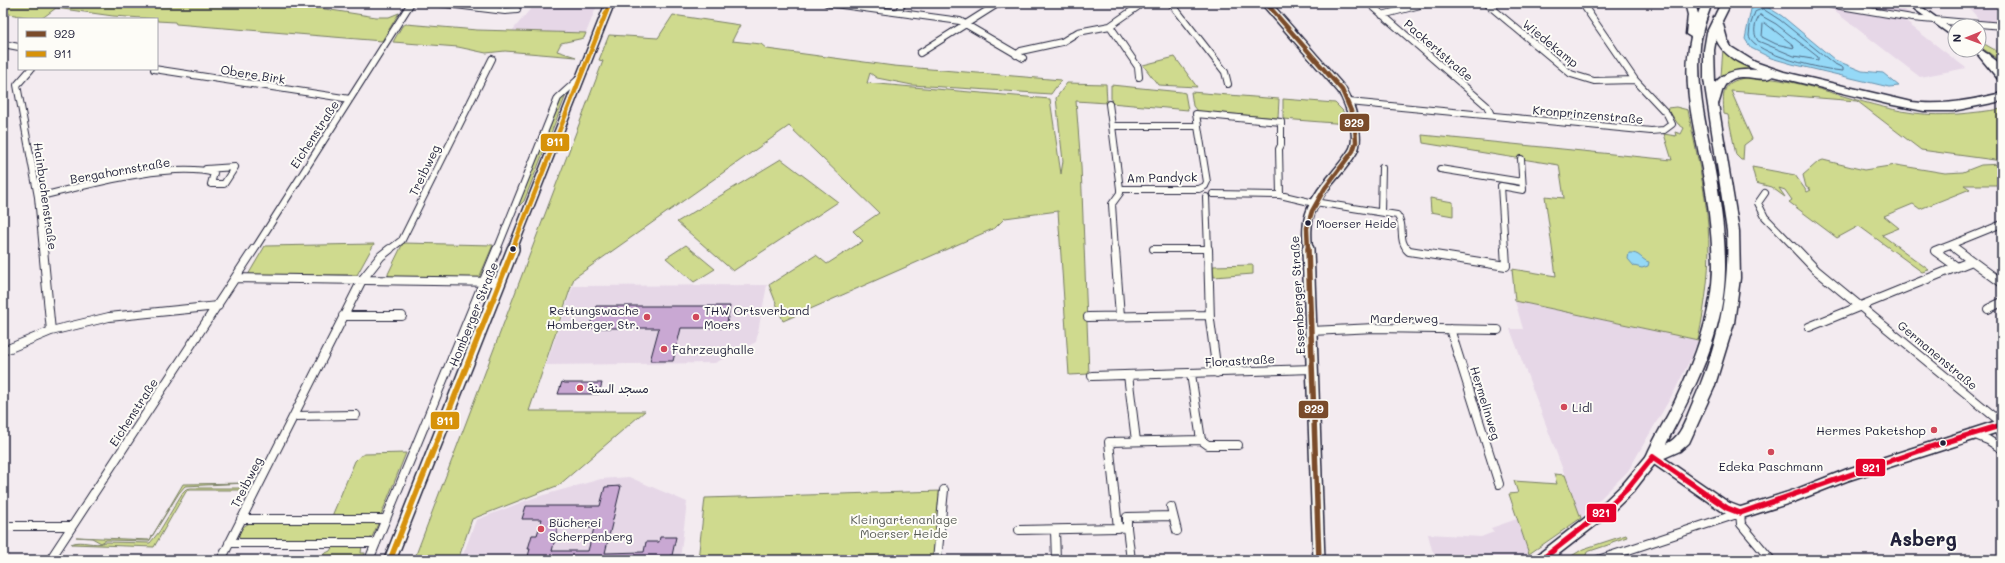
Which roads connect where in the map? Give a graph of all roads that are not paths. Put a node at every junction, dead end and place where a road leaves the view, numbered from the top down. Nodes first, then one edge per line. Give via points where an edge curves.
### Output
1 (412, 3) edge
2 (439, 3) edge
3 (610, 3) edge
4 (827, 3) edge
5 (903, 3) edge
6 (999, 3) edge
7 (1143, 3) edge
8 (1171, 3) edge
9 (1266, 3) edge
10 (1369, 3) edge
11 (1428, 3) edge
12 (1486, 3) edge
13 (1582, 3) edge
14 (1690, 3) edge
15 (1707, 3) edge
16 (1726, 3) edge
17 (1823, 3) edge
18 (1910, 3) edge
19 (517, 10) dead end
20 (898, 12) junction
21 (1382, 15) junction
22 (1717, 20) junction
23 (1933, 20) junction
24 (965, 24) junction
25 (1110, 26) junction
26 (2002, 26) edge
27 (1947, 30) edge
28 (1695, 42) junction
29 (3, 44) edge
30 (18, 47) edge
31 (920, 53) dead end
32 (1016, 54) junction
33 (1023, 58) dead end
34 (1985, 58) edge
35 (1987, 58) edge
36 (492, 59) dead end
37 (2002, 69) edge
38 (30, 70) edge
39 (158, 70) edge
40 (581, 77) junction
41 (1139, 77) dead end
42 (2002, 77) edge
43 (1635, 80) junction
44 (1228, 84) dead end
45 (350, 100) junction
46 (2002, 100) edge
47 (1349, 102) junction
48 (1109, 104) dead end
49 (1712, 108) junction
50 (1491, 115) junction
51 (1112, 126) junction
52 (1197, 126) junction
53 (1521, 159) dead end
54 (1382, 168) dead end
55 (206, 169) junction
56 (1440, 169) dead end
57 (1501, 178) junction
58 (1522, 182) junction
59 (1501, 186) junction
60 (1202, 188) junction
61 (1120, 189) junction
62 (1765, 193) dead end
63 (1280, 195) junction
64 (1209, 196) junction
65 (38, 197) junction
66 (1314, 203) junction
67 (1381, 212) junction
68 (2002, 224) edge
69 (1950, 244) junction
70 (1153, 249) dead end
71 (1208, 249) junction
72 (1972, 261) junction
73 (1957, 267) junction
74 (236, 278) junction
75 (362, 280) junction
76 (484, 282) junction
77 (500, 282) junction
78 (2002, 283) edge
79 (2002, 302) edge
80 (1860, 305) junction
81 (218, 306) junction
82 (1988, 309) dead end
83 (343, 316) junction
84 (402, 316) dead end
85 (1120, 316) junction
86 (1209, 316) junction
87 (1088, 317) dead end
88 (1809, 327) dead end
89 (1450, 329) junction
90 (1498, 330) dead end
91 (1311, 331) junction
92 (51, 332) junction
93 (3, 351) edge
94 (1313, 369) junction
95 (1217, 373) junction
96 (1191, 374) junction
97 (1128, 375) junction
98 (1092, 376) dead end
99 (356, 415) dead end
100 (294, 416) junction
101 (2001, 425) edge
102 (1973, 434) junction
103 (1201, 440) junction
104 (1136, 441) junction
105 (2002, 444) edge
106 (1238, 445) dead end
107 (2002, 449) edge
108 (1653, 457) junction
109 (1499, 484) dead end
110 (944, 490) dead end
111 (1171, 508) dead end
112 (1740, 513) junction
113 (1173, 516) junction
114 (386, 519) junction
115 (241, 520) junction
116 (3, 526) edge
117 (72, 526) junction
118 (1118, 528) junction
119 (1127, 528) junction
120 (1019, 530) dead end
121 (1055, 531) junction
122 (1177, 531) dead end
123 (376, 542) junction
124 (229, 543) junction
125 (50, 560) edge
126 (221, 560) edge
127 (369, 560) edge
128 (390, 560) edge
129 (938, 560) edge
130 (1056, 560) edge
131 (1131, 560) edge
132 (1319, 560) edge
133 (1541, 560) edge
134 (1598, 560) edge
135 (1771, 560) edge

1 - 45 street, Eichenstraße
2 - 19 street via 505,11
3 - 40 street, Homberger Straße
4 - 20 street
5 - 20 street
6 - 24 street
7 - 25 street
8 - 44 street via 1225,72
9 - 47 street, Essenberger Straße via 1342,90
10 - 21 street, Packertstraße
11 - 21 street
12 - 43 street, Wiedekamp via 1578,78 1594,81
13 - 43 street, Kronprinzenstraße
14 - 28 highway via 1693,15 1690,33
15 - 28 highway
16 - 22 highway
17 - 23 street via 1874,14
18 - 23 main road
20 - 24 street via 960,21
21 - 50 street, Packertstraße via 1487,106
22 - 46 highway via 1721,40 1727,48 1746,61 1774,72 1920,106 1955,107
22 - 49 highway via 1709,50
23 - 26 street
23 - 27 main road
24 - 31 street
24 - 32 street
25 - 32 street via 1078,32 1062,42
25 - 41 street via 1138,67
28 - 108 highway via 1693,87 1717,228 1718,281 1704,347 1681,403
29 - 30 street
32 - 33 street
34 - 42 highway
35 - 37 main road
36 - 75 street, Treibweg via 402,240 381,256
38 - 65 street, Hainbuchenstraße via 18,85
39 - 45 street, Obere Birk
40 - 76 street, Homberger Straße via 558,98
40 - 77 street, Homberger Straße
43 - 50 street, Kronprinzenstraße via 1669,117 1672,124 1670,128 1652,131
45 - 74 street, Eichenstraße
46 - 49 highway via 1955,111 1925,111 1747,73 1732,76 1720,83
47 - 50 street, Kronprinzenstraße
47 - 66 street, Essenberger Straße via 1355,126 1354,150 1328,181
48 - 51 street, Am Pandyck
49 - 108 highway via 1733,231 1735,271 1732,304 1725,338 1711,379 1691,424 1679,444
51 - 52 street
51 - 61 street, Am Pandyck
52 - 60 street, Am Pandyck via 1207,182
52 - 63 street via 1196,114 1281,122
53 - 58 street
54 - 67 street
55 - 55 street, Bergahornstraße via 214,172 211,184 224,184 235,167
55 - 65 street, Bergahornstraße via 134,176
56 - 57 street
57 - 58 street
57 - 59 street
58 - 59 street via 1523,190
59 - 67 street via 1506,266 1409,251 1403,244 1401,218
60 - 61 street, Am Pandyck
60 - 64 street via 1202,196
61 - 85 street via 1112,204
62 - 80 street, Germanenstraße via 1758,203 1765,217 1816,270
63 - 64 street
63 - 66 street
64 - 71 street
65 - 92 street, Hainbuchenstraße
66 - 67 street
66 - 91 street, Essenberger Straße via 1307,221 1306,236
68 - 69 street
69 - 72 street
69 - 73 street via 1935,251
70 - 71 street
71 - 86 street
72 - 73 street
72 - 78 street
73 - 80 street
74 - 75 street
74 - 81 street, Eichenstraße
75 - 76 street
75 - 83 street, Treibweg
76 - 77 street
76 - 114 street, Homberger Straße
77 - 128 street, Homberger Straße
79 - 82 street
80 - 88 street
80 - 101 street, Germanenstraße
81 - 92 street via 126,314
81 - 117 street, Eichenstraße
83 - 84 street
83 - 100 street, Treibweg
85 - 86 street
85 - 87 street
86 - 95 street via 1211,348
89 - 90 street, Marderweg
89 - 91 street, Marderweg via 1375,328
89 - 109 street, Hermelinweg
91 - 94 street, Essenberger Straße
92 - 93 street
94 - 95 street, Florastraße
94 - 132 street, Essenberger Straße
95 - 96 street, Florastraße
96 - 97 street, Florastraße
96 - 103 street, Florastraße
97 - 98 street, Florastraße
97 - 104 street
99 - 100 street
100 - 115 street, Treibweg
101 - 102 street
101 - 105 street
102 - 107 street
102 - 112 street
103 - 104 street
103 - 106 street via 1208,444
104 - 118 street via 1109,442
108 - 112 street via 1727,508
108 - 133 main road via 1628,488 1604,511
110 - 129 street
111 - 113 street
112 - 134 street
112 - 135 street via 1741,524
113 - 119 street via 1126,517
113 - 122 street
114 - 115 street
114 - 123 street, Homberger Straße
115 - 124 street, Treibweg
116 - 117 street
117 - 125 street, Eichenstraße
118 - 119 street
118 - 121 street
119 - 131 street
120 - 121 street
121 - 130 street
123 - 124 street
123 - 127 street, Homberger Straße
124 - 126 street, Treibweg

